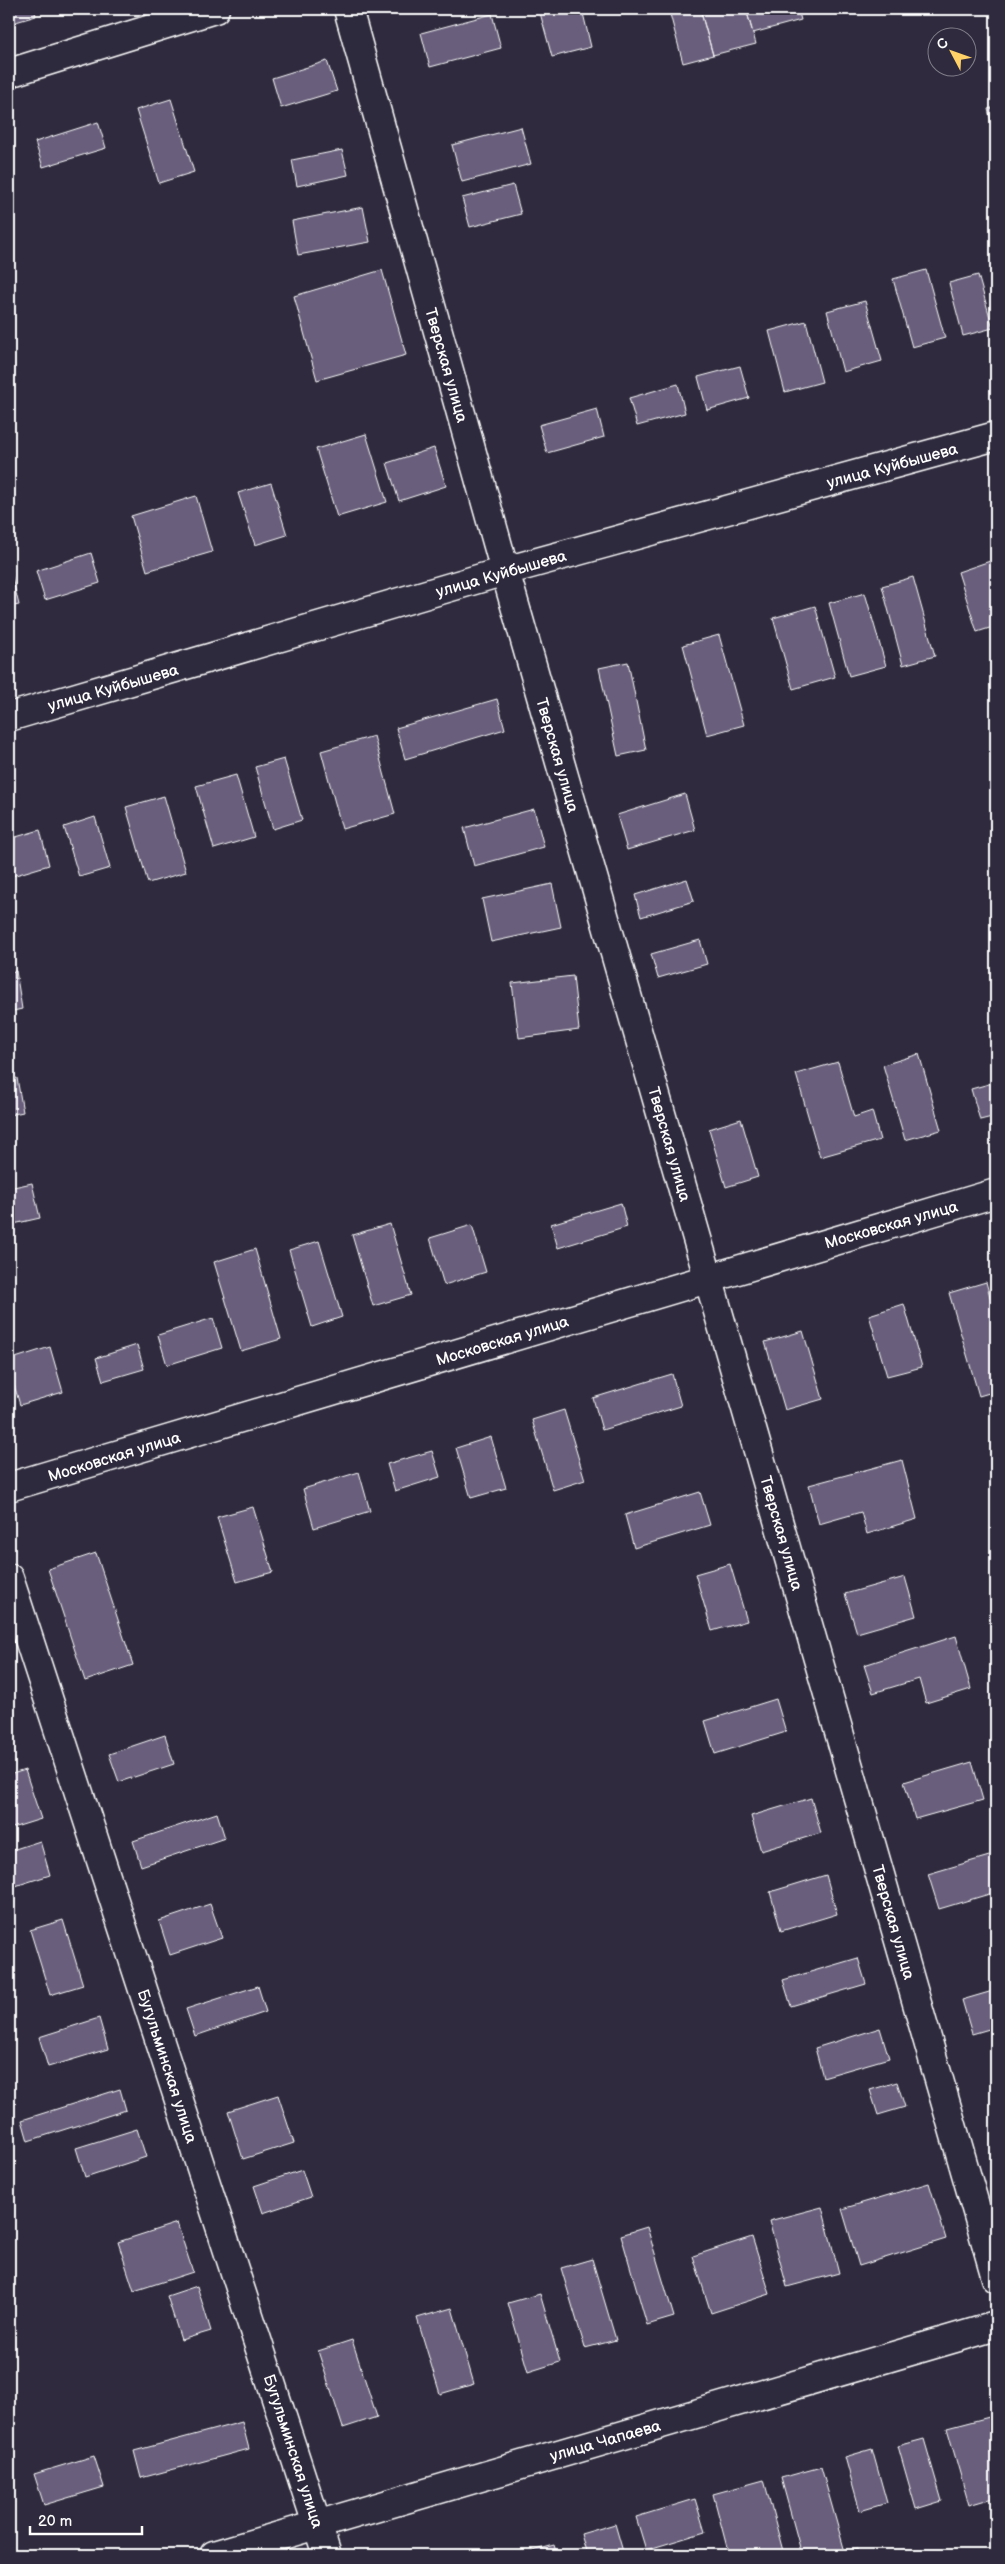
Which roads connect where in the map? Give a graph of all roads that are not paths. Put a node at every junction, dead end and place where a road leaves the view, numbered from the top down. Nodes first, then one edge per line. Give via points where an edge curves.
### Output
1 (215, 9) edge
2 (348, 9) edge
3 (9, 73) edge
4 (996, 436) edge
5 (505, 571) junction
6 (9, 717) edge
7 (996, 1193) edge
8 (709, 1278) junction
9 (9, 1487) edge
10 (9, 1578) edge
11 (996, 2278) edge
12 (996, 2326) edge
13 (317, 2523) junction
14 (214, 2555) edge
15 (326, 2555) edge

1 - 3 street
2 - 5 street, Тверская улица
4 - 5 street, улица Куйбышева
5 - 6 street, улица Куйбышева
5 - 8 street, Тверская улица
7 - 8 street, Московская улица
8 - 9 street, Московская улица
8 - 11 street, Тверская улица
10 - 13 street, Бугульминская улица
12 - 13 street, улица Чапаева
13 - 14 street, улица Чапаева
13 - 15 street, Бугульминская улица

